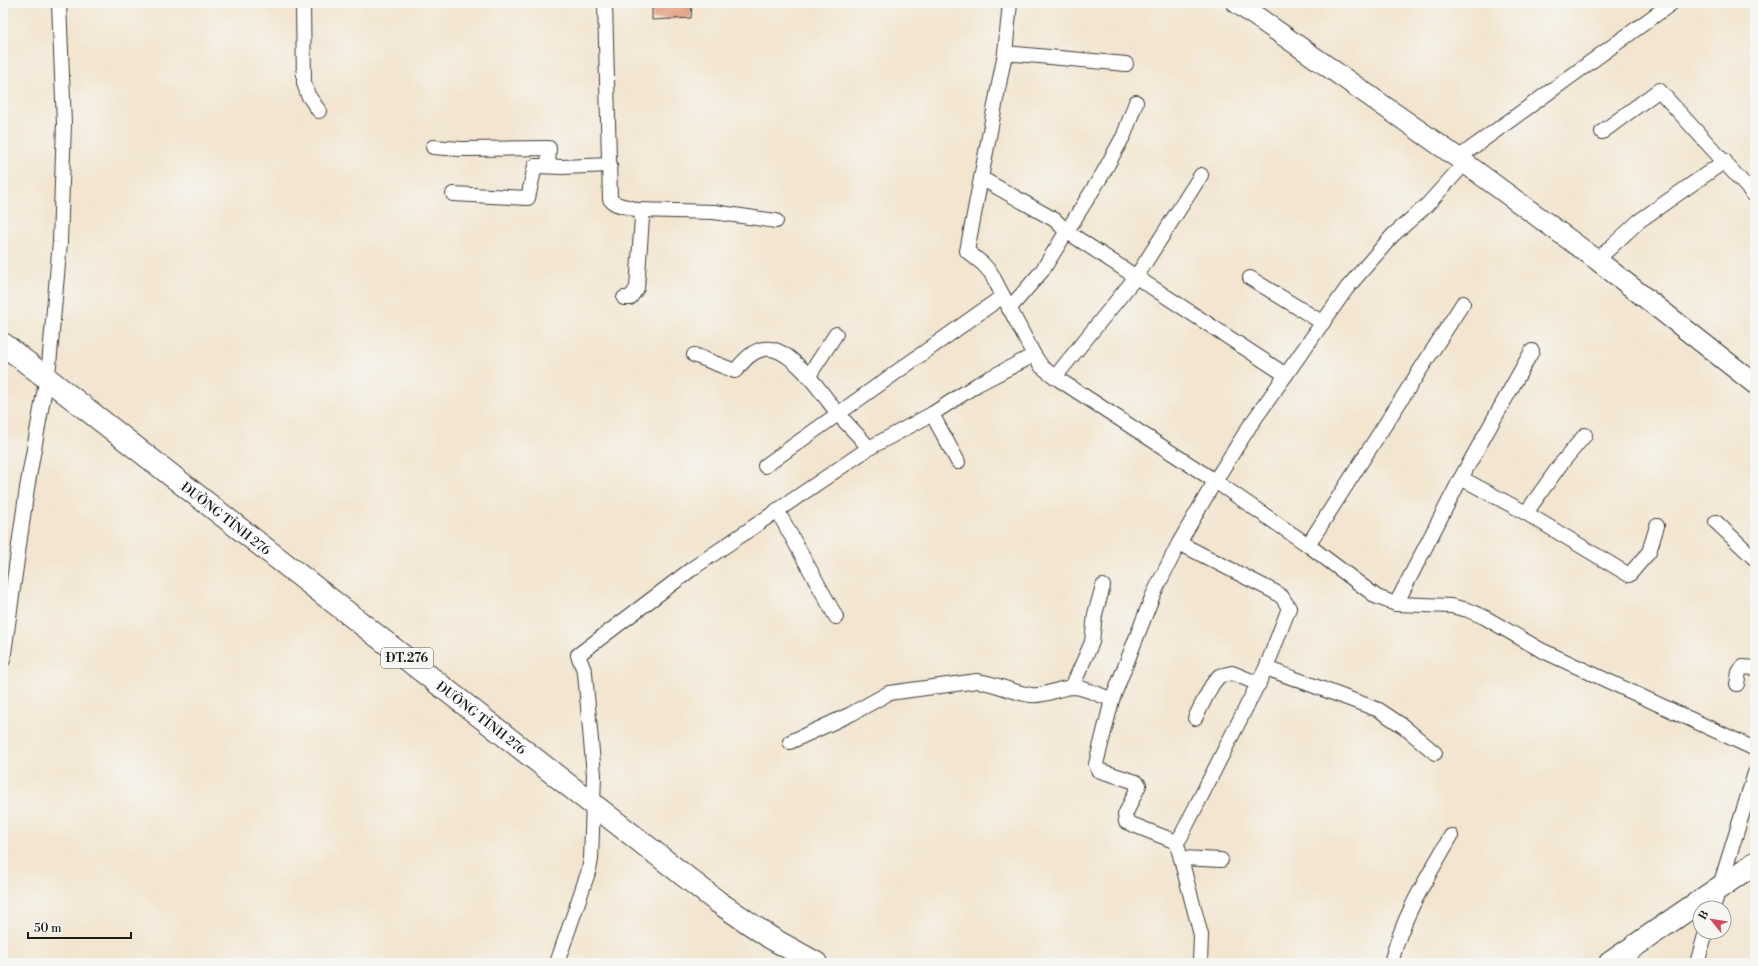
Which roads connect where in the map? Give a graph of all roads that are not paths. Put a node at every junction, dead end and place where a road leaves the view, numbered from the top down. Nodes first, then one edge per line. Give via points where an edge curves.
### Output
1 (59, 3) edge
2 (303, 3) edge
3 (605, 3) edge
4 (1010, 3) edge
5 (1237, 3) edge
6 (1672, 3) edge
7 (1005, 53) junction
8 (1126, 64) dead end
9 (1136, 102) dead end
10 (319, 111) dead end
11 (1602, 132) dead end
12 (433, 147) dead end
13 (1462, 160) junction
14 (1724, 161) junction
15 (610, 165) junction
16 (548, 166) junction
17 (1202, 175) dead end
18 (981, 178) junction
19 (453, 194) dead end
20 (1755, 196) edge
21 (637, 210) junction
22 (776, 221) dead end
23 (1066, 231) junction
24 (1597, 260) junction
25 (1136, 277) junction
26 (1250, 278) dead end
27 (624, 298) dead end
28 (1006, 303) junction
29 (1463, 303) dead end
30 (1323, 323) junction
31 (836, 334) dead end
32 (3, 344) edge
33 (1532, 351) dead end
34 (694, 355) dead end
35 (1034, 356) junction
36 (1286, 375) junction
37 (808, 377) junction
38 (1055, 377) junction
39 (46, 378) junction
40 (1755, 384) edge
41 (838, 414) junction
42 (932, 414) junction
43 (1585, 435) dead end
44 (869, 448) junction
45 (958, 462) dead end
46 (765, 466) dead end
47 (1461, 478) junction
48 (1215, 481) junction
49 (777, 510) junction
50 (1526, 513) junction
51 (1716, 522) dead end
52 (1657, 526) dead end
53 (1179, 543) junction
54 (1308, 545) junction
55 (1755, 559) edge
56 (1103, 586) dead end
57 (1396, 604) junction
58 (6, 610) edge
59 (836, 617) dead end
60 (3, 660) edge
61 (1266, 668) junction
62 (1755, 668) edge
63 (1259, 684) junction
64 (1738, 684) dead end
65 (1072, 687) junction
66 (1112, 700) junction
67 (1195, 718) dead end
68 (790, 742) dead end
69 (1755, 749) edge
70 (1435, 753) dead end
71 (1755, 772) edge
72 (592, 804) junction
73 (1451, 836) dead end
74 (1176, 840) junction
75 (1182, 858) junction
76 (1221, 860) dead end
77 (1755, 863) edge
78 (1720, 887) junction
79 (1716, 900) edge
80 (1704, 940) edge
81 (557, 963) edge
82 (816, 963) edge
83 (1200, 963) edge
84 (1391, 963) edge
85 (1610, 963) edge
86 (1697, 963) edge

1 - 39 street via 64,124 60,242
2 - 10 street via 304,83 308,95
3 - 15 street
4 - 7 street
5 - 13 main road
6 - 13 street
7 - 8 street
7 - 18 street
9 - 23 street via 1124,135
11 - 14 street via 1659,90
12 - 16 street via 549,148
13 - 24 main road
13 - 30 street via 1426,206 1393,235 1347,288
14 - 20 street
14 - 24 street via 1639,221
15 - 16 street
15 - 21 street via 610,199 615,204
16 - 19 street via 535,166 528,198
17 - 25 street
18 - 23 street via 1055,220
18 - 28 street via 967,251 991,273
21 - 22 street via 714,212
21 - 27 street via 642,218 637,288 633,296
23 - 25 street
23 - 28 street via 1042,270
24 - 40 main road
25 - 36 street
25 - 38 street
26 - 30 street
28 - 35 street
28 - 41 street
29 - 54 street
30 - 36 street
31 - 37 street
32 - 39 main road, ĐƯỜNG TỈNH 276 / ĐT.276
33 - 47 street
34 - 37 street via 735,371 752,353 764,349 776,350 790,358
35 - 38 street via 1042,367
35 - 42 street via 978,384
36 - 48 street
37 - 41 street
38 - 48 street
39 - 58 street
39 - 72 main road, ĐƯỜNG TỈNH 276 / ĐT.276
41 - 44 street
41 - 46 street
42 - 44 street
42 - 45 street
43 - 50 street
44 - 49 street
47 - 50 street
47 - 57 street
48 - 53 street
48 - 54 street
49 - 59 street
49 - 72 street via 693,568 578,655 585,673 594,775
50 - 52 street via 1629,575 1649,552
51 - 55 street
53 - 61 street via 1263,585 1287,604 1289,608
53 - 66 street via 1153,595
54 - 57 street via 1377,598
56 - 65 street via 1095,614 1092,642
57 - 69 street via 1451,606 1468,610 1541,650
58 - 60 street
61 - 63 street
61 - 70 street via 1379,710
62 - 64 street via 1743,667 1739,672
63 - 67 street via 1232,673 1224,673 1212,685
63 - 74 street via 1180,838
65 - 66 street
65 - 68 street via 1042,695 1030,695 991,682 977,681 890,693
66 - 74 street via 1097,768 1140,785 1125,815 1126,822
71 - 78 street
72 - 81 street via 589,870
72 - 82 main road, ĐƯỜNG TỈNH 276 / ĐT.276 via 737,916 780,944
73 - 84 street via 1408,913
74 - 75 street
75 - 76 street
75 - 83 street via 1201,935
77 - 78 main road
78 - 79 street
78 - 85 main road
80 - 86 street

